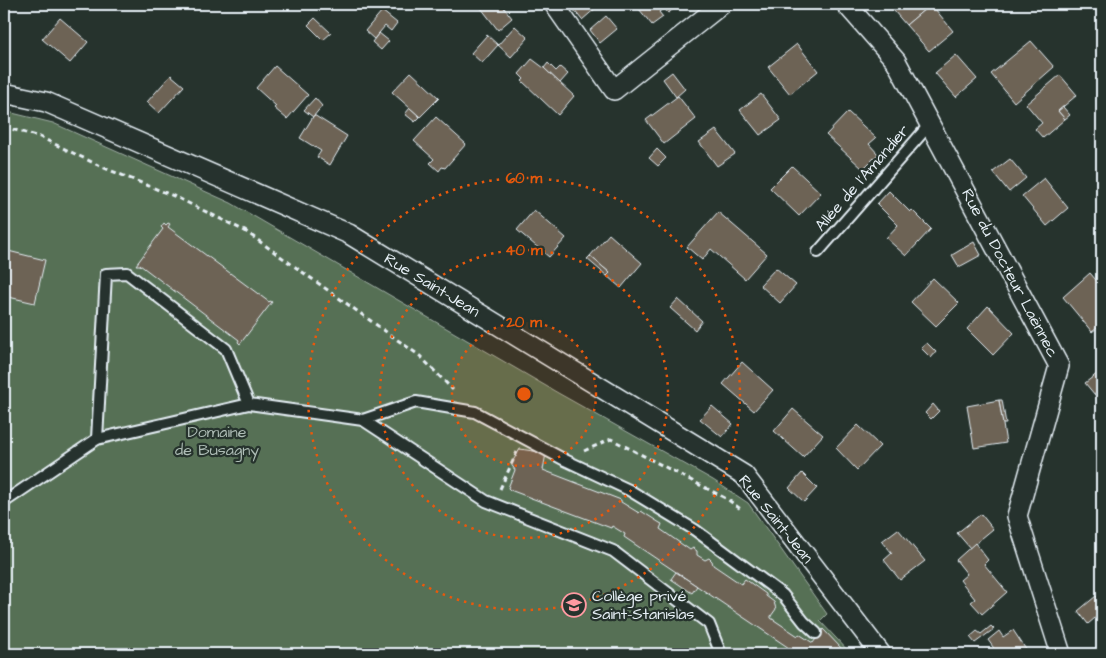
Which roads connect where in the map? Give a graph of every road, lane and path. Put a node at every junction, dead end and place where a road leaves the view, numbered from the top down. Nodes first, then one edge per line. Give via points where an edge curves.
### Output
1 (554, 4) edge
2 (722, 4) edge
3 (846, 4) edge
4 (4, 93) edge
5 (930, 124) junction
6 (4, 127) edge
7 (818, 252) dead end
8 (249, 404) junction
9 (475, 412) junction
10 (363, 420) junction
11 (523, 438) junction
12 (97, 439) junction
13 (565, 460) junction
14 (4, 502) edge
15 (493, 504) junction
16 (742, 511) dead end
17 (816, 633) dead end
18 (721, 654) edge
19 (881, 654) edge
20 (1061, 654) edge

1 - 2 street via 614,90
3 - 5 street, Rue du Docteur Laënnec via 896,61
4 - 19 street, Rue Saint-Jean via 46,102 349,234 744,475
5 - 7 lane, Allée de l'Amandier
5 - 20 street, Rue du Docteur Laënnec via 1059,366 1018,516
6 - 9 path via 40,137 102,167 176,196 245,231 420,356
8 - 10 lane
8 - 12 lane
8 - 12 lane via 226,349 127,272 106,274
9 - 10 lane via 416,402
9 - 11 lane
10 - 15 lane
11 - 13 lane
11 - 15 path
12 - 14 lane
13 - 16 path via 611,439 728,499
13 - 17 lane via 629,490 696,530 783,595
15 - 18 lane via 613,551 709,624

